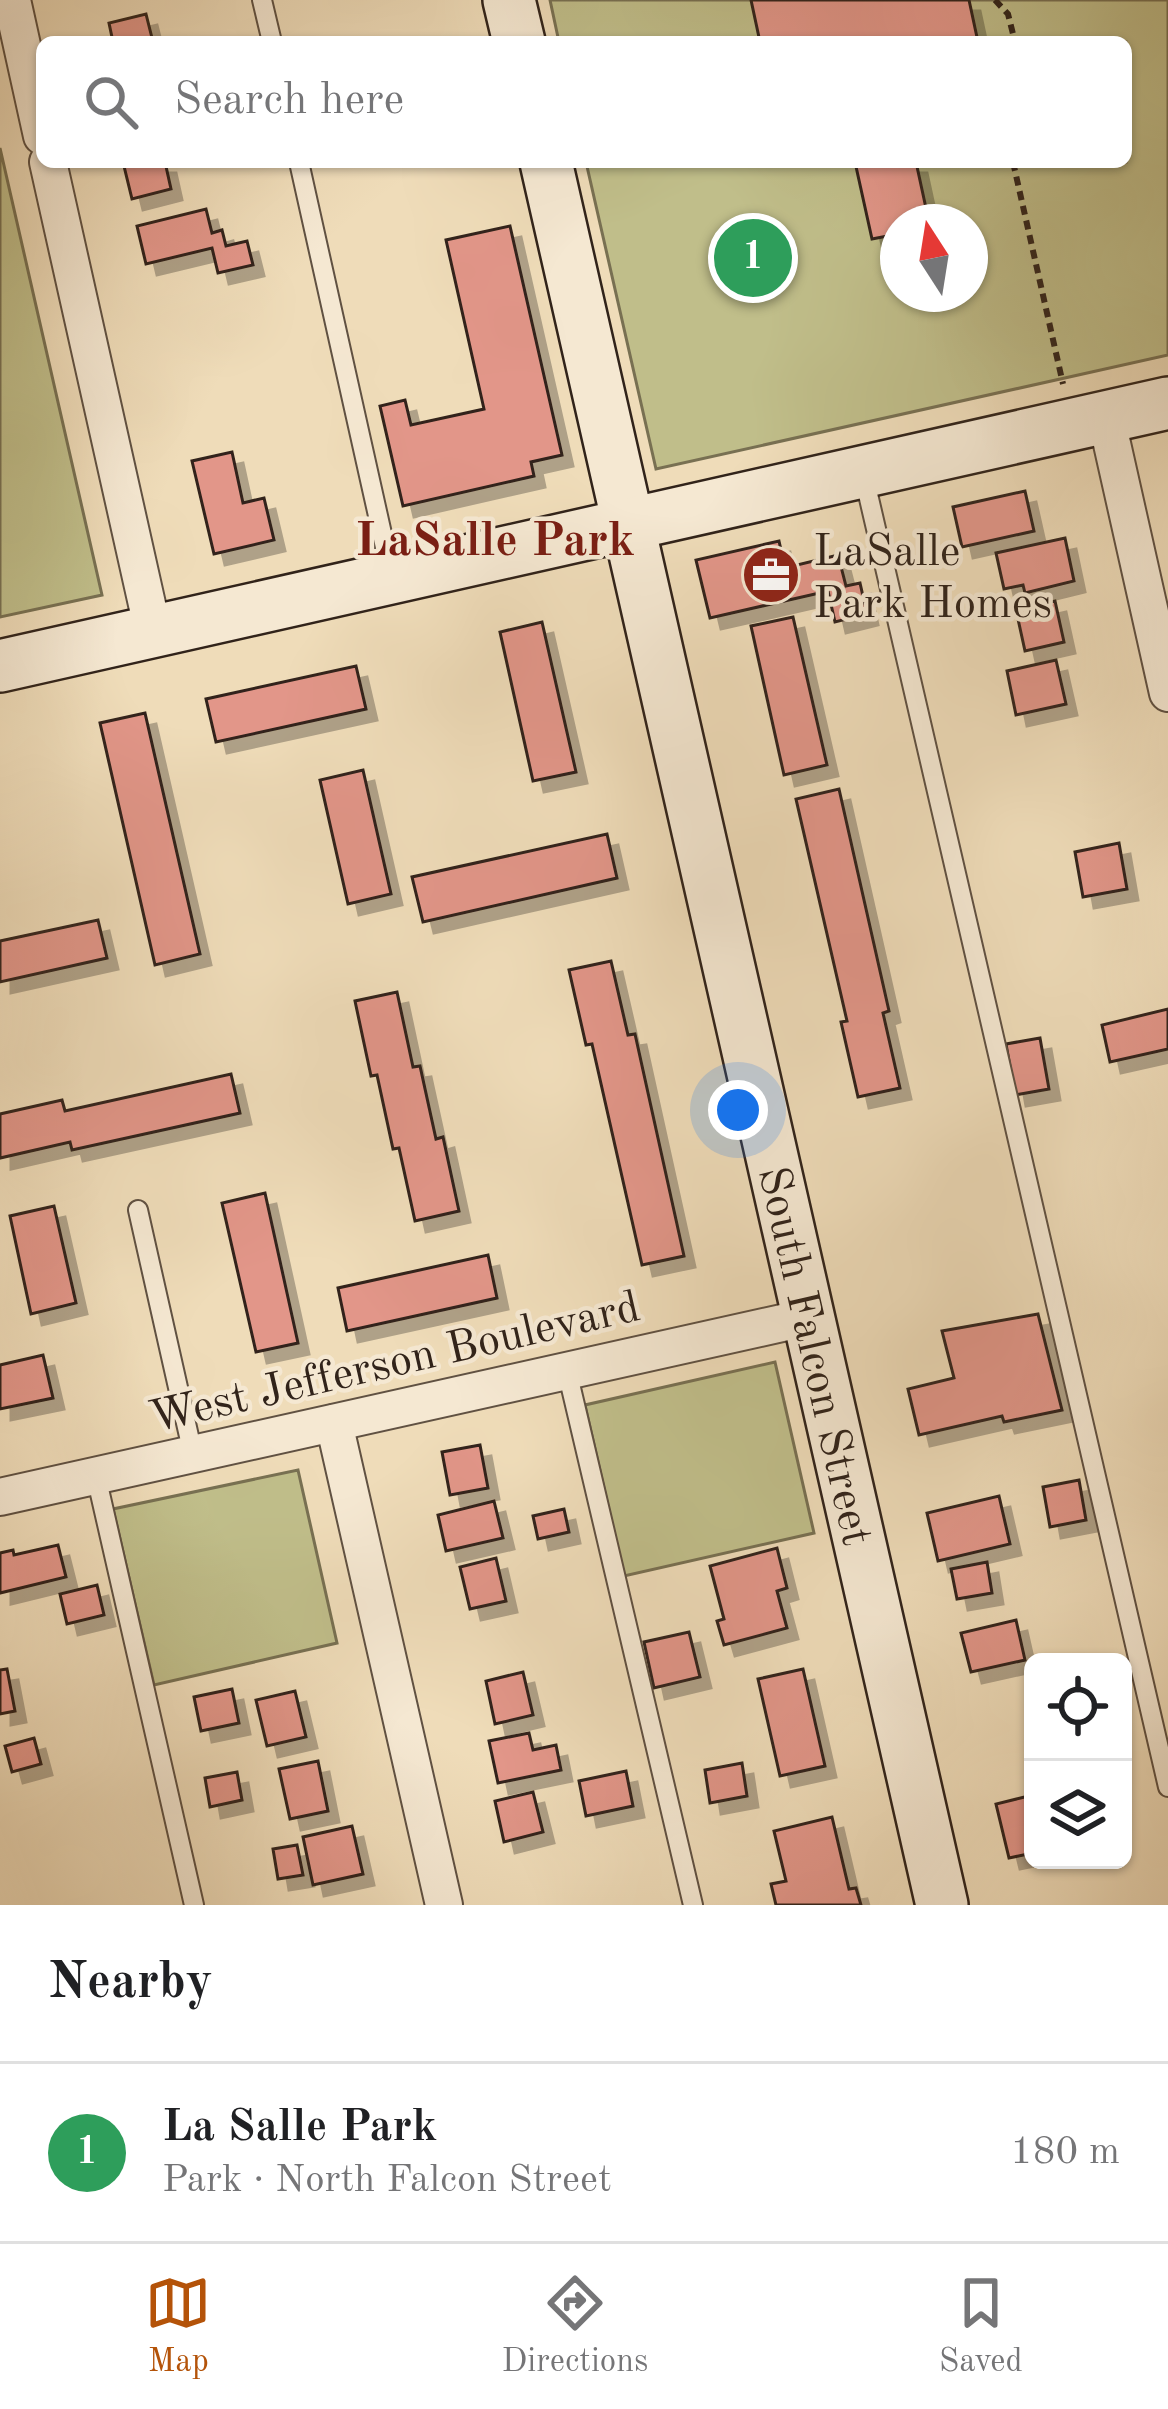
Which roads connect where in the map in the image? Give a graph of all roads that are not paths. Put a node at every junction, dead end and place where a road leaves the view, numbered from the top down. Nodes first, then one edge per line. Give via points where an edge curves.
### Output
1 (11, 0) edge
2 (262, 0) edge
3 (509, 0) edge
4 (271, 36) edge
5 (518, 36) edge
6 (36, 110) edge
7 (49, 168) edge
8 (299, 168) edge
9 (547, 168) edge
10 (1168, 403) edge
11 (1106, 417) junction
12 (862, 472) junction
13 (629, 526) junction
14 (392, 579) junction
15 (153, 632) junction
16 (0, 666) edge
17 (1168, 693) edge
18 (138, 1210) dead end
19 (809, 1317) junction
20 (567, 1372) junction
21 (334, 1423) junction
22 (193, 1454) junction
23 (96, 1476) junction
24 (0, 1498) edge
25 (1168, 1787) edge
26 (194, 1905) edge
27 (444, 1905) edge
28 (693, 1905) edge
29 (942, 1905) edge

1 - 6 street
2 - 4 lane
3 - 5 street
7 - 15 street
8 - 14 lane
9 - 13 street, South Falcon Street
10 - 11 street
11 - 12 street
11 - 17 street
12 - 13 street
12 - 25 lane
13 - 14 street
13 - 19 street, South Falcon Street
14 - 15 street
15 - 16 street
18 - 22 lane
19 - 20 street, West Jefferson Boulevard
19 - 29 street, South Falcon Street
20 - 21 street, West Jefferson Boulevard
20 - 28 lane
21 - 22 street, West Jefferson Boulevard
21 - 27 street
22 - 23 street, West Jefferson Boulevard
23 - 24 street, West Jefferson Boulevard
23 - 26 lane

